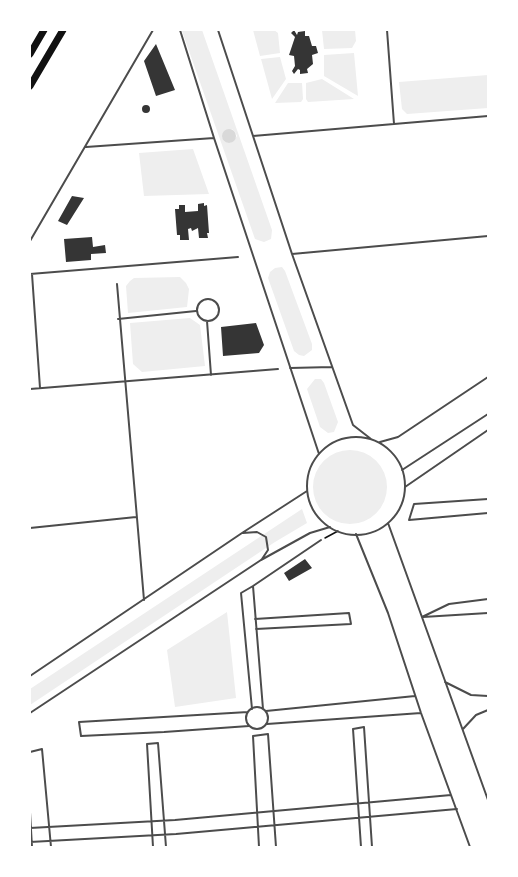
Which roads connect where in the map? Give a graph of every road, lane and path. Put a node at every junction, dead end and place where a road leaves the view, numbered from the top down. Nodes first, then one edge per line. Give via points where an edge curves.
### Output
1 (44, 30) edge
2 (63, 30) edge
3 (150, 30) edge
4 (153, 30) edge
5 (180, 30) edge
6 (218, 30) edge
7 (387, 30) edge
8 (149, 36) junction
9 (30, 54) edge
10 (30, 86) edge
11 (488, 116) edge
12 (394, 124) junction
13 (253, 136) junction
14 (214, 138) junction
15 (86, 147) junction
16 (488, 236) edge
17 (30, 241) edge
18 (292, 254) junction
19 (238, 257) dead end
20 (31, 274) edge
21 (117, 284) dead end
22 (196, 311) junction
23 (118, 319) junction
24 (207, 321) junction
25 (332, 367) junction
26 (290, 368) junction
27 (278, 369) dead end
28 (211, 375) junction
29 (488, 377) edge
30 (124, 381) junction
31 (40, 388) junction
32 (30, 389) edge
33 (488, 414) edge
34 (488, 430) edge
35 (372, 439) junction
36 (380, 443) junction
37 (319, 454) junction
38 (402, 470) junction
39 (405, 487) junction
40 (307, 492) junction
41 (488, 499) edge
42 (488, 513) edge
43 (136, 517) junction
44 (387, 523) junction
45 (330, 527) junction
46 (30, 528) edge
47 (338, 531) junction
48 (242, 533) junction
49 (356, 534) junction
50 (322, 540) joint
51 (261, 560) junction
52 (253, 586) junction
53 (488, 599) edge
54 (144, 600) junction
55 (488, 613) edge
56 (422, 617) junction
57 (256, 619) junction
58 (256, 629) junction
59 (30, 676) edge
60 (445, 682) junction
61 (415, 696) junction
62 (488, 696) edge
63 (488, 704) edge
64 (252, 709) junction
65 (265, 710) junction
66 (488, 710) edge
67 (248, 712) junction
68 (30, 713) edge
69 (421, 713) junction
70 (267, 724) junction
71 (249, 726) junction
72 (463, 729) junction
73 (30, 752) edge
74 (451, 795) junction
75 (487, 795) edge
76 (488, 800) edge
77 (369, 802) junction
78 (358, 804) junction
79 (456, 809) junction
80 (273, 811) junction
81 (30, 812) edge
82 (258, 812) junction
83 (370, 816) junction
84 (359, 817) junction
85 (164, 820) junction
86 (152, 821) junction
87 (274, 825) junction
88 (49, 826) junction
89 (258, 826) junction
90 (31, 828) edge
91 (165, 834) junction
92 (153, 835) junction
93 (51, 840) junction
94 (31, 842) edge
95 (32, 847) edge
96 (51, 847) edge
97 (153, 847) edge
98 (166, 847) edge
99 (260, 847) edge
100 (276, 847) edge
101 (361, 847) edge
102 (372, 847) edge
103 (470, 847) edge

1 - 9 highway
2 - 10 highway
3 - 8 lane
4 - 8 lane
5 - 14 lane
6 - 13 lane
7 - 12 lane
8 - 15 lane
11 - 12 lane
12 - 13 lane
13 - 18 lane
14 - 15 lane
14 - 26 lane
15 - 17 lane
16 - 18 lane
18 - 25 lane
19 - 20 lane
20 - 31 lane
21 - 23 lane
22 - 23 lane
22 - 24 lane via 200,318
22 - 24 lane via 198,304 204,299 214,300 219,306 219,314 214,320
23 - 30 lane
24 - 28 lane
25 - 26 lane
25 - 35 lane via 353,425
26 - 37 lane
27 - 28 lane
28 - 30 lane
29 - 36 lane via 398,437
30 - 31 lane
30 - 43 lane
31 - 32 lane
33 - 38 lane
34 - 39 lane
35 - 36 lane
35 - 37 lane via 352,436 334,442
36 - 38 lane via 393,454
37 - 40 lane via 311,465
38 - 39 lane
39 - 44 lane via 398,510
40 - 45 lane via 311,505
40 - 48 lane
41 - 42 lane via 414,504 409,520
43 - 46 lane
43 - 54 lane
44 - 49 lane via 373,531
44 - 56 lane
45 - 47 lane
45 - 51 lane via 310,533
47 - 49 lane
47 - 50 path
48 - 51 lane via 257,532 266,537 268,550
48 - 54 lane
49 - 61 lane via 388,613
50 - 52 lane
51 - 68 lane
52 - 57 lane
52 - 64 lane via 242,593
53 - 56 lane via 449,604
54 - 59 lane
55 - 56 lane
56 - 60 lane
57 - 58 lane
57 - 58 lane via 349,613 351,624
58 - 65 lane
60 - 62 lane via 471,695
60 - 72 lane
61 - 65 lane
61 - 69 lane
62 - 63 lane
64 - 65 lane via 260,707
64 - 67 lane
65 - 70 lane via 269,717
66 - 72 lane via 476,715
67 - 71 lane via 246,719
67 - 71 lane via 79,722 81,736
69 - 70 lane
69 - 74 lane
70 - 71 lane via 262,729
72 - 75 lane
73 - 88 lane via 42,749
74 - 77 lane
74 - 79 lane
75 - 76 lane
77 - 78 lane
77 - 78 lane via 364,727 353,729
77 - 83 lane
78 - 80 lane
78 - 84 lane
79 - 83 lane
79 - 103 lane
80 - 82 lane
80 - 82 lane via 268,734 253,736
80 - 87 lane
81 - 90 lane
82 - 85 lane
82 - 89 lane
83 - 84 lane
83 - 102 lane
84 - 87 lane
84 - 101 lane
85 - 86 lane
85 - 86 lane via 158,743 147,744
85 - 91 lane
86 - 88 lane
86 - 92 lane
87 - 89 lane
87 - 100 lane
88 - 90 lane
88 - 93 lane
89 - 91 lane
89 - 99 lane
90 - 94 lane
91 - 92 lane
91 - 98 lane
92 - 93 lane
92 - 97 lane
93 - 94 lane
93 - 96 lane
94 - 95 lane

